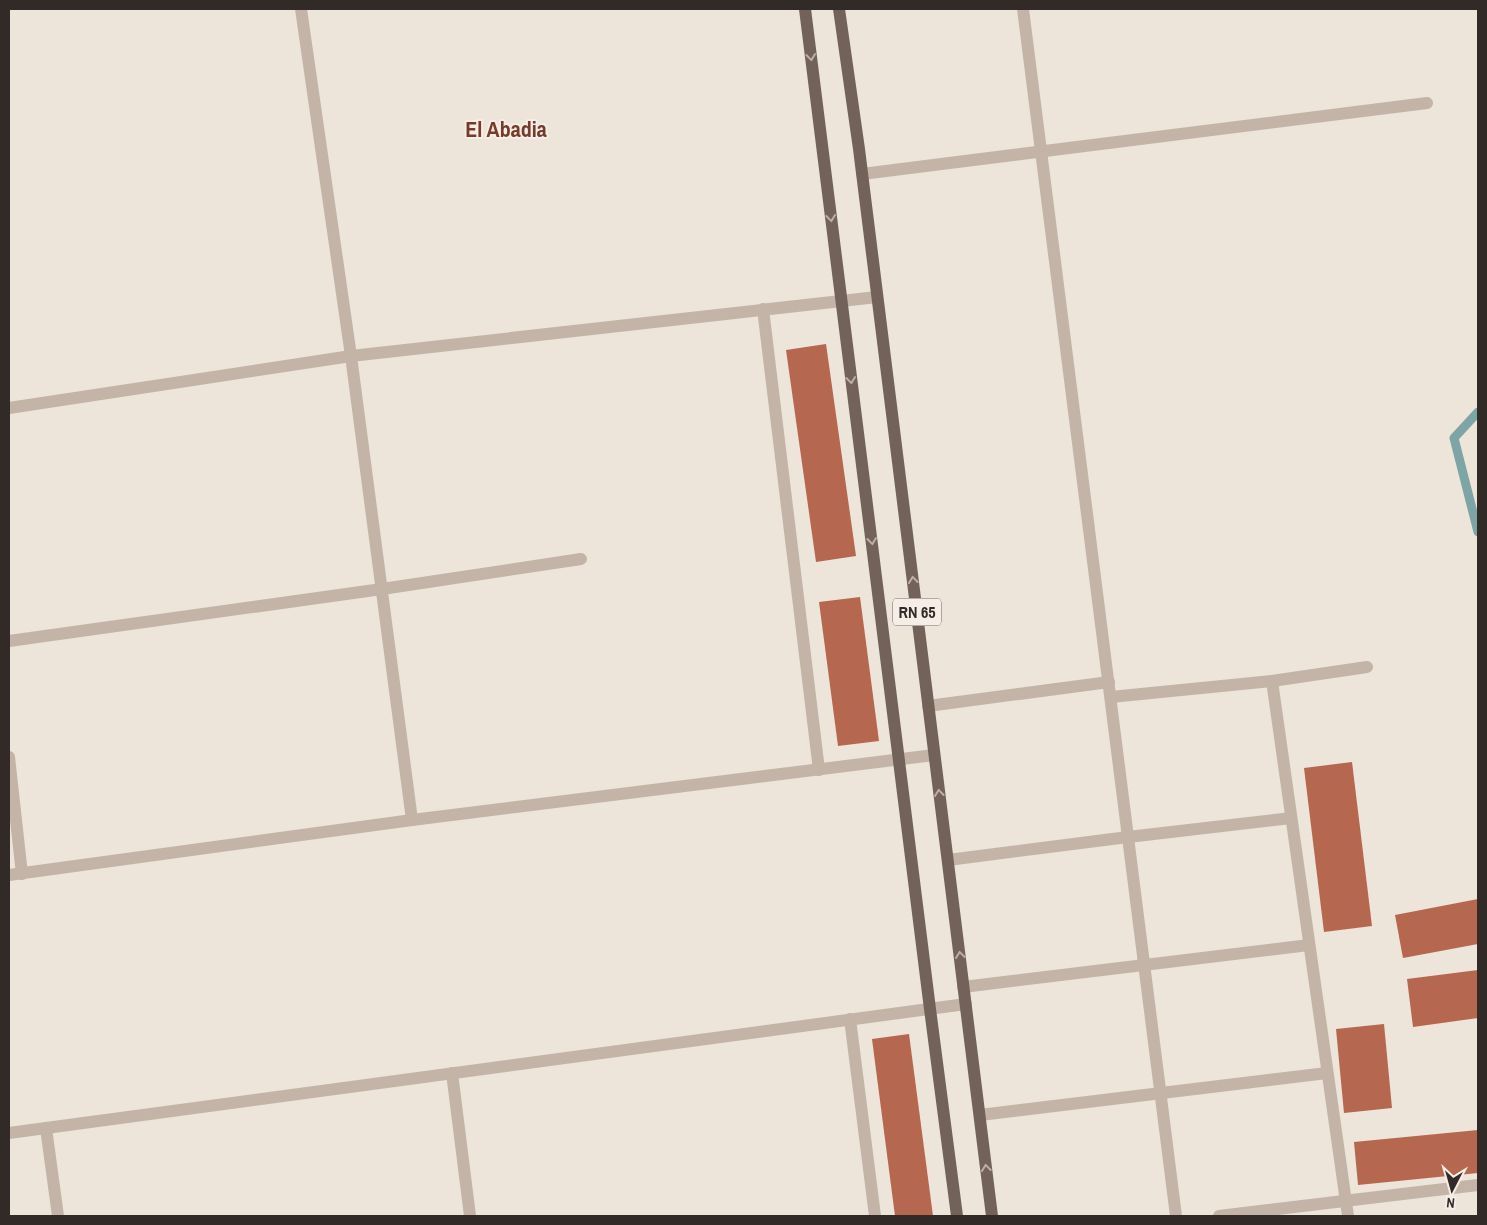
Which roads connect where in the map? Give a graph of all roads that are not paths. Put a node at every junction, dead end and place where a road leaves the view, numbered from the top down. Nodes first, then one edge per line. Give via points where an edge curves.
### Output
1 (301, 9) edge
2 (805, 9) edge
3 (839, 9) edge
4 (1024, 9) edge
5 (1427, 103) dead end
6 (1043, 151) junction
7 (862, 174) junction
8 (877, 297) junction
9 (842, 301) junction
10 (763, 309) junction
11 (351, 356) junction
12 (9, 408) edge
13 (581, 559) dead end
14 (382, 589) junction
15 (9, 641) edge
16 (1367, 667) dead end
17 (1272, 681) junction
18 (1109, 682) junction
19 (1111, 696) junction
20 (928, 706) junction
21 (934, 755) junction
22 (9, 757) edge
23 (899, 760) junction
24 (819, 770) junction
25 (1291, 818) junction
26 (412, 820) junction
27 (1128, 837) junction
28 (948, 860) junction
29 (22, 874) junction
30 (9, 876) edge
31 (1309, 945) junction
32 (1144, 965) junction
33 (964, 986) junction
34 (966, 1004) junction
35 (930, 1009) junction
36 (850, 1019) junction
37 (1328, 1073) junction
38 (452, 1074) junction
39 (1161, 1094) junction
40 (980, 1115) junction
41 (46, 1128) junction
42 (9, 1132) edge
43 (1478, 1185) edge
44 (1345, 1201) junction
45 (58, 1216) edge
46 (470, 1216) edge
47 (875, 1216) edge
48 (957, 1216) edge
49 (992, 1216) edge
50 (1176, 1216) edge
51 (1219, 1216) edge
52 (1348, 1216) edge

1 - 11 street
2 -> 9 main road, RN 65
3 - 7 main road, RN 65
4 - 6 street
5 - 6 street
6 - 7 street
6 - 18 street
7 - 8 main road, RN 65
8 - 9 street
20 -> 8 main road, RN 65
9 - 10 street
9 -> 23 main road, RN 65
10 - 11 street
10 - 24 street
11 - 12 street
11 - 14 street
13 - 14 street
14 - 15 street
14 - 26 street
16 - 17 street
17 - 19 street
17 - 25 street
18 - 19 street
18 - 20 street
19 - 27 street
20 - 21 main road, RN 65
21 - 23 street
28 -> 21 main road, RN 65
22 - 29 street
23 - 24 street
23 - 35 main road, RN 65
24 - 26 street
25 - 27 street
25 - 31 street
26 - 29 street
27 - 28 street
27 - 32 street
33 -> 28 main road, RN 65
29 - 30 street
31 - 32 street
31 - 37 street
32 - 33 street
32 - 39 street
33 - 34 main road, RN 65
34 - 35 street
34 - 40 main road, RN 65
35 - 36 street
35 - 48 main road, RN 65
36 - 38 street
36 - 47 street
37 - 39 street
37 - 44 street
38 - 41 street
38 - 46 street
39 - 40 street
39 - 50 street
49 -> 40 main road, RN 65
41 - 42 street
41 - 45 street
43 - 44 street
44 - 51 street
44 - 52 street

